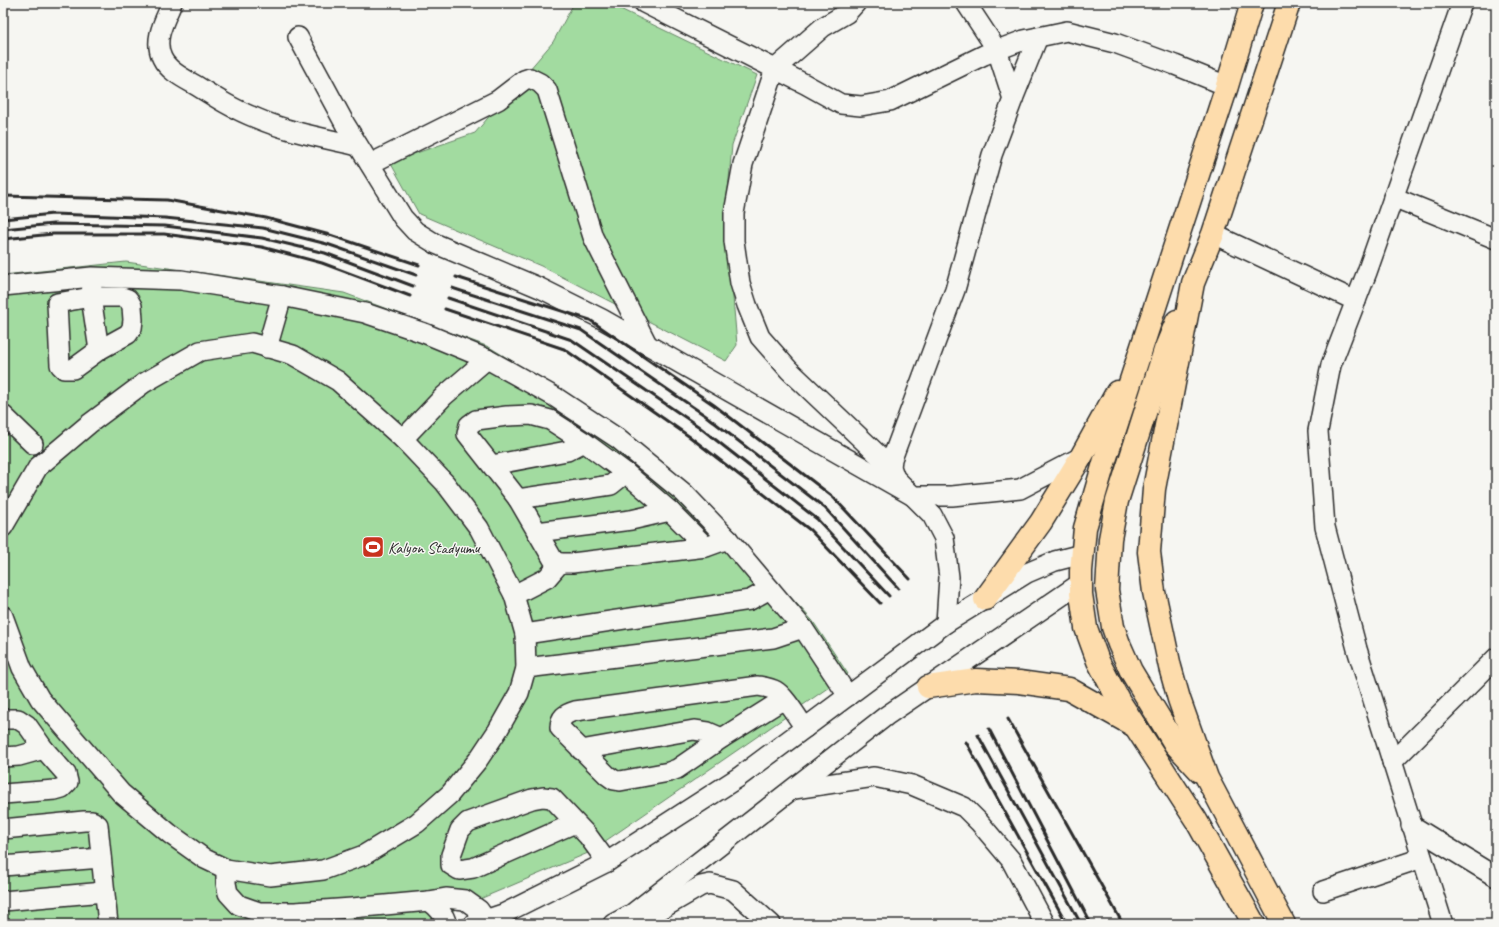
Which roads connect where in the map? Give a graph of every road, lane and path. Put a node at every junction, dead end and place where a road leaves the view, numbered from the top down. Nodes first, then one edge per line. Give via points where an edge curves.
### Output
1 (172, 3) edge
2 (644, 3) edge
3 (856, 3) edge
4 (966, 3) edge
5 (1252, 3) edge
6 (1288, 3) edge
7 (1462, 3) edge
8 (298, 37) dead end
9 (1038, 37) junction
10 (998, 50) junction
11 (775, 69) junction
12 (1227, 86) junction
13 (1013, 99) junction
14 (358, 146) junction
15 (370, 164) junction
16 (1393, 197) junction
17 (1213, 234) junction
18 (1496, 239) edge
19 (92, 277) junction
20 (1193, 283) junction
21 (3, 286) edge
22 (282, 296) junction
23 (91, 297) junction
24 (1356, 301) junction
25 (647, 344) junction
26 (1142, 346) junction
27 (267, 348) junction
28 (99, 350) junction
29 (487, 359) junction
30 (3, 415) edge
31 (403, 439) junction
32 (584, 442) junction
33 (33, 444) dead end
34 (1081, 458) junction
35 (492, 465) junction
36 (891, 467) junction
37 (626, 473) junction
38 (913, 496) junction
39 (518, 499) junction
40 (670, 512) junction
41 (3, 527) edge
42 (537, 532) junction
43 (728, 539) junction
44 (706, 547) junction
45 (1082, 554) junction
46 (560, 564) junction
47 (1108, 565) junction
48 (1082, 582) junction
49 (770, 589) junction
50 (514, 595) junction
51 (985, 599) junction
52 (3, 616) edge
53 (946, 623) junction
54 (803, 628) junction
55 (525, 634) junction
56 (8, 641) edge
57 (1496, 658) edge
58 (526, 668) junction
59 (928, 687) junction
60 (848, 696) junction
61 (784, 699) junction
62 (3, 720) edge
63 (1135, 727) junction
64 (805, 728) junction
65 (722, 738) junction
66 (44, 749) junction
67 (581, 750) junction
68 (3, 757) edge
69 (1392, 762) junction
70 (1207, 778) junction
71 (793, 789) junction
72 (3, 794) edge
73 (575, 823) junction
74 (1412, 825) junction
75 (3, 829) edge
76 (101, 858) junction
77 (1422, 858) junction
78 (607, 862) junction
79 (3, 866) edge
80 (226, 870) junction
81 (1496, 877) edge
82 (1323, 891) dead end
83 (104, 892) junction
84 (3, 901) edge
85 (429, 901) junction
86 (636, 920) edge
87 (479, 922) edge
88 (108, 924) edge
89 (446, 924) edge
90 (613, 924) edge
91 (771, 924) edge
92 (1045, 924) edge
93 (1254, 924) edge
94 (1284, 924) edge
95 (1443, 924) edge

1 - 14 street via 159,33 160,49 162,58 178,75 256,119 296,132
2 - 11 street
3 - 11 street via 847,13 823,27
4 - 10 street
5 - 12 main road
6 - 17 main road
7 - 16 street
8 - 14 street
9 - 10 street
9 - 12 street via 1067,31 1115,43
9 - 13 street
10 - 11 street via 890,101 861,106 841,104
10 - 13 street
11 - 36 street via 743,164 734,213 734,241 740,283 760,337 789,370
12 - 26 main road
13 - 36 street via 992,155 955,290
14 - 15 street
15 - 25 street via 403,218 415,231 436,244 540,288 602,318
15 - 25 street via 498,100 524,80 530,78 540,82 547,90 593,237
16 - 18 street
16 - 24 street
17 - 20 main road
17 - 24 street
19 - 21 street
19 - 22 street via 181,280
19 - 23 street
20 - 47 main road via 1165,350 1122,482 1112,520
20 - 70 main road via 1154,489 1149,552 1154,592 1170,667
22 - 27 street
22 - 29 street via 365,313 424,333
23 - 28 street
23 - 28 street via 122,297 128,299 132,306 132,328 128,334
23 - 28 street via 57,303 60,365 64,369 73,369
24 - 69 street via 1331,365 1318,431 1325,527 1357,649
25 - 38 street
26 - 34 main road
26 - 45 main road via 1084,528
27 - 31 street via 293,355 338,381
27 - 41 street via 252,343 200,351 144,383 89,424 38,468
29 - 31 street via 444,396
29 - 43 street via 555,397 616,438 684,493
30 - 33 street
31 - 50 street via 445,483 479,528
32 - 35 street via 567,451
32 - 35 street via 550,420 531,416 476,420 469,425 467,434
32 - 37 street
34 - 38 street via 1020,489 952,496
34 - 51 main road via 1041,522
35 - 39 street
36 - 38 street via 895,478
37 - 39 street via 611,485
37 - 40 street
38 - 53 street via 932,515 944,538 949,577
39 - 42 street
40 - 42 street via 631,520
40 - 44 street
42 - 46 street via 554,561
43 - 44 street
43 - 49 street
44 - 46 street
45 - 47 main road
45 - 48 main road
45 - 51 street via 1055,561 1026,573
46 - 50 street via 547,578
47 - 48 main road
47 - 70 main road via 1107,590 1114,627 1130,671 1175,744
48 - 59 street
48 - 63 main road via 1081,594 1086,628 1098,660
49 - 54 street
49 - 55 street via 750,600
50 - 55 street
51 - 53 street
52 - 56 street
53 - 60 street
54 - 58 street via 773,638
54 - 60 street
55 - 58 street
56 - 80 street via 40,699 121,793 204,859
57 - 69 street
58 - 80 street via 519,693 478,760 450,794 417,823 364,855 323,870 270,876
59 - 63 main road via 976,680 1019,682 1068,689
59 - 71 street via 886,716
60 - 64 street
61 - 64 street
61 - 65 street
61 - 67 street via 778,692 758,686 575,711 565,715 560,722 560,728
62 - 66 street via 18,719 27,725
63 - 93 main road via 1196,820
64 - 78 street via 739,777
65 - 67 street via 694,730
65 - 67 street via 686,764 669,772 620,781 607,775
66 - 68 street via 19,756
66 - 72 street via 66,774 68,782 55,790
69 - 74 street
70 - 94 main road
71 - 86 street
71 - 92 street via 874,777 912,785 964,807 1011,860
73 - 73 street via 552,798 532,799 468,822 460,830 451,855 451,865 459,870 473,868
73 - 78 street
74 - 77 street
74 - 81 street
75 - 76 street via 92,821 98,825
76 - 79 street
76 - 83 street
77 - 82 street
77 - 95 street
78 - 87 street via 503,914
80 - 85 street via 228,893 239,905 259,912 345,909
83 - 84 street
83 - 88 street
85 - 87 street via 446,898 465,900 479,910
85 - 89 street via 437,906
86 - 90 street
86 - 91 street via 701,886 710,884 733,890

